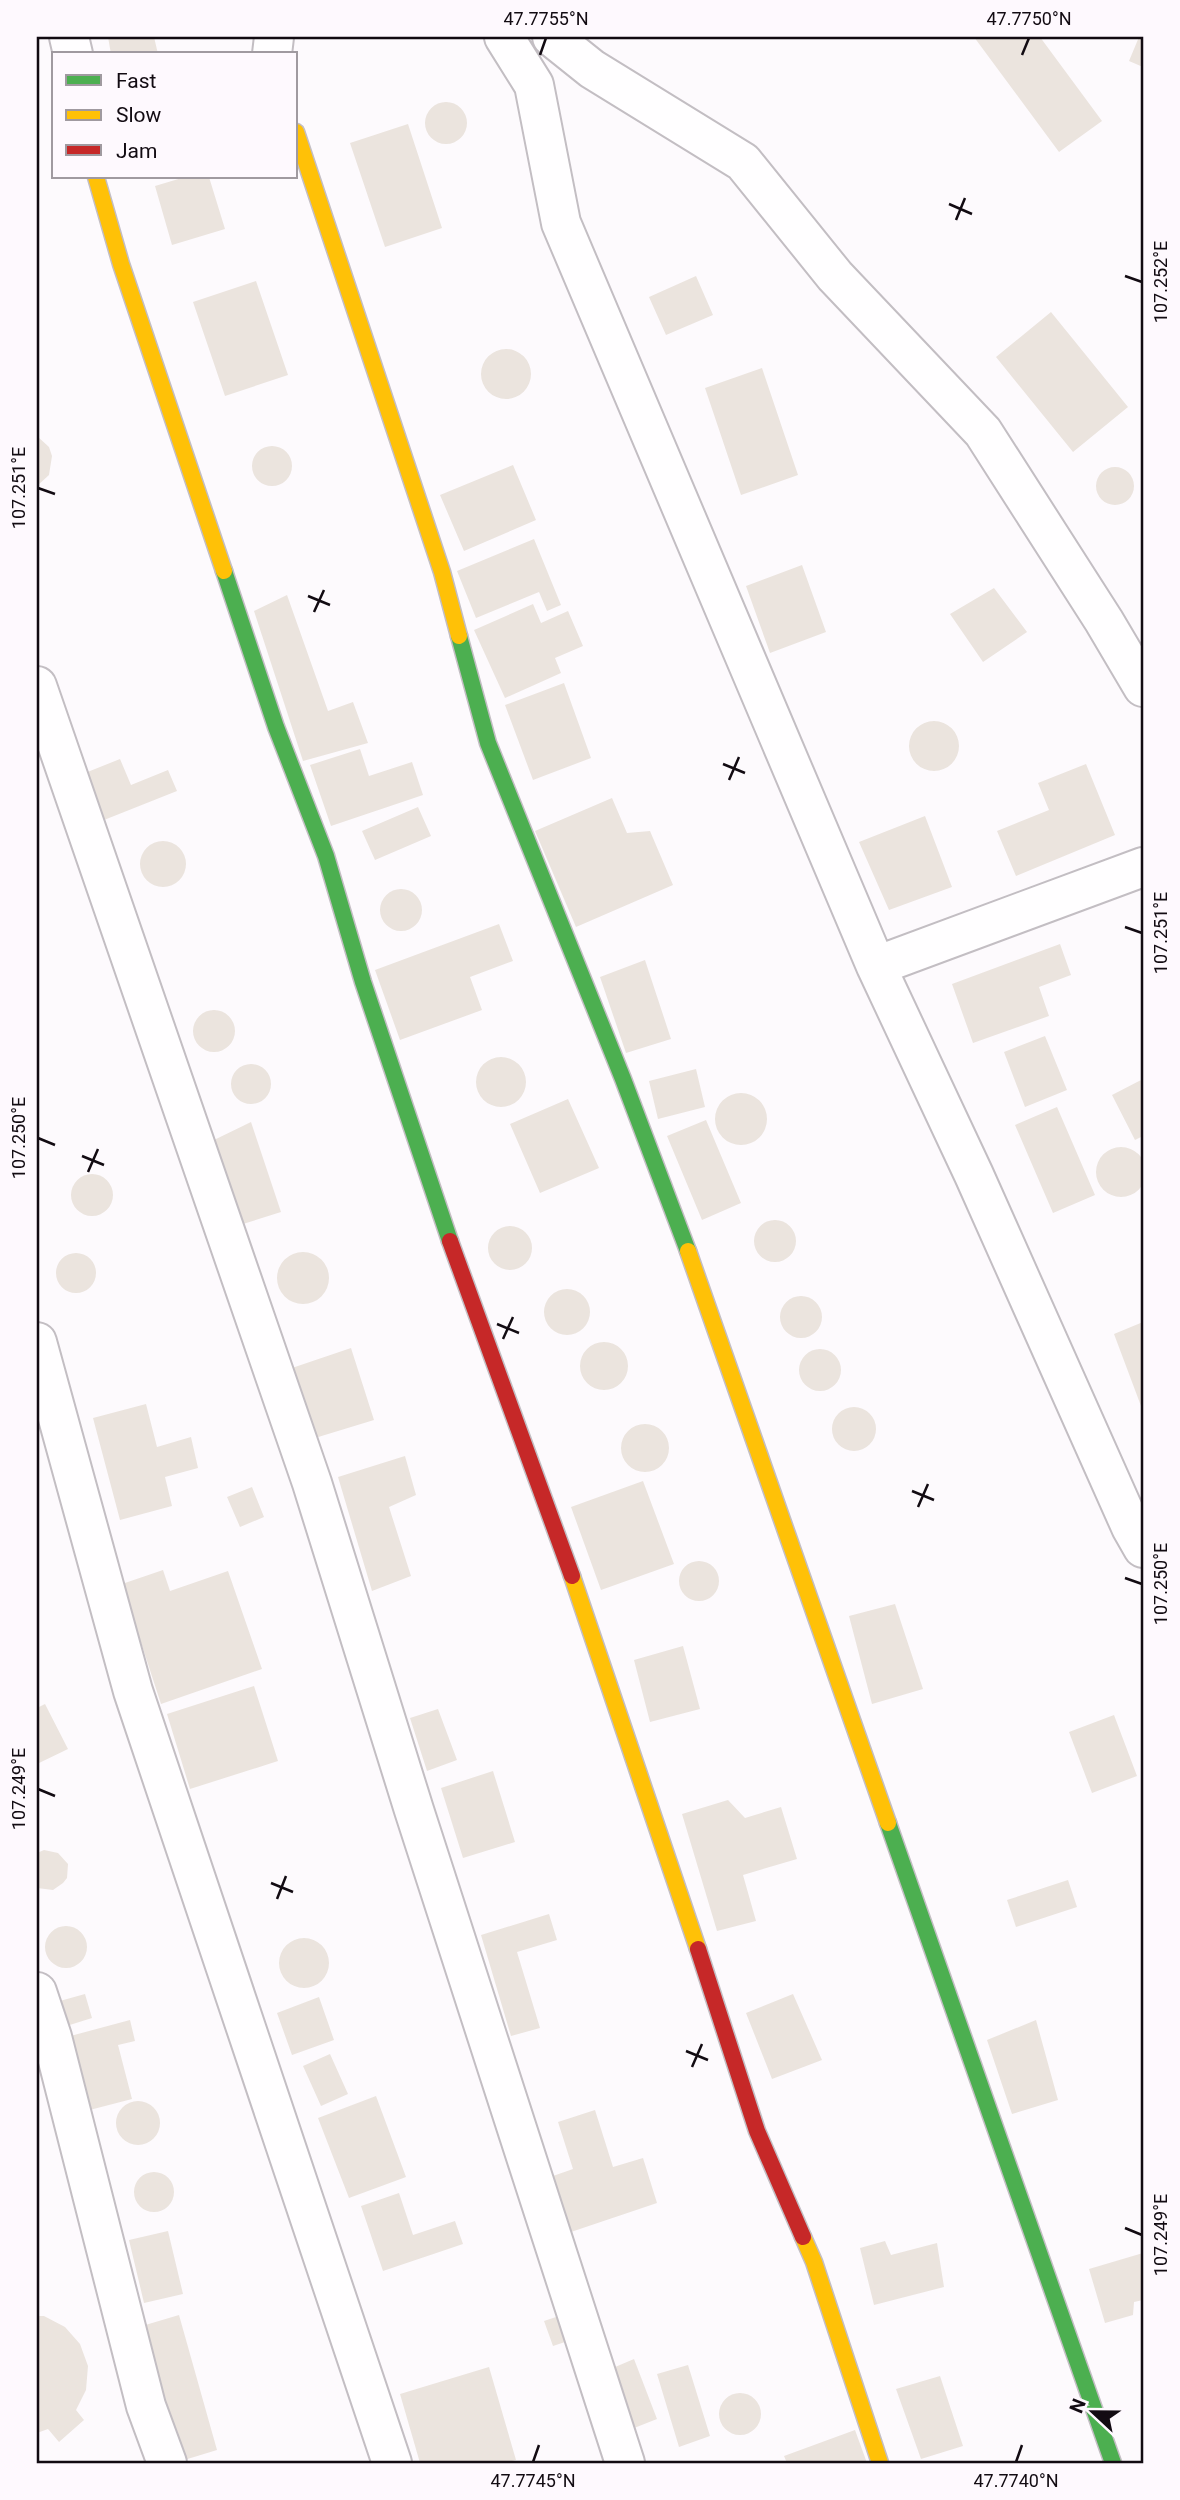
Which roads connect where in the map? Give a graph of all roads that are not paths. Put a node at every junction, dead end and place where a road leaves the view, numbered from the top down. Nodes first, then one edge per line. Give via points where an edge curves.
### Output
1 (504, 37) edge
2 (552, 37) edge
3 (298, 138) edge
4 (96, 178) edge
5 (37, 686) edge
6 (1143, 687) edge
7 (1143, 867) edge
8 (876, 966) junction
9 (37, 1342) edge
10 (1143, 1548) edge
11 (37, 1992) edge
12 (167, 2463) edge
13 (392, 2463) edge
14 (625, 2463) edge
15 (880, 2463) edge
16 (1113, 2463) edge

1 - 8 street via 534,85 561,223
2 - 6 street via 592,69 743,162 835,275 983,432
3 - 16 street via 442,572 488,743 687,1247
4 - 15 street via 121,264 276,727 326,856 449,1237 562,1548 757,2131 814,2262
5 - 14 street via 312,1483
7 - 8 street
8 - 10 street
9 - 13 street via 133,1691
11 - 12 street via 146,2406

